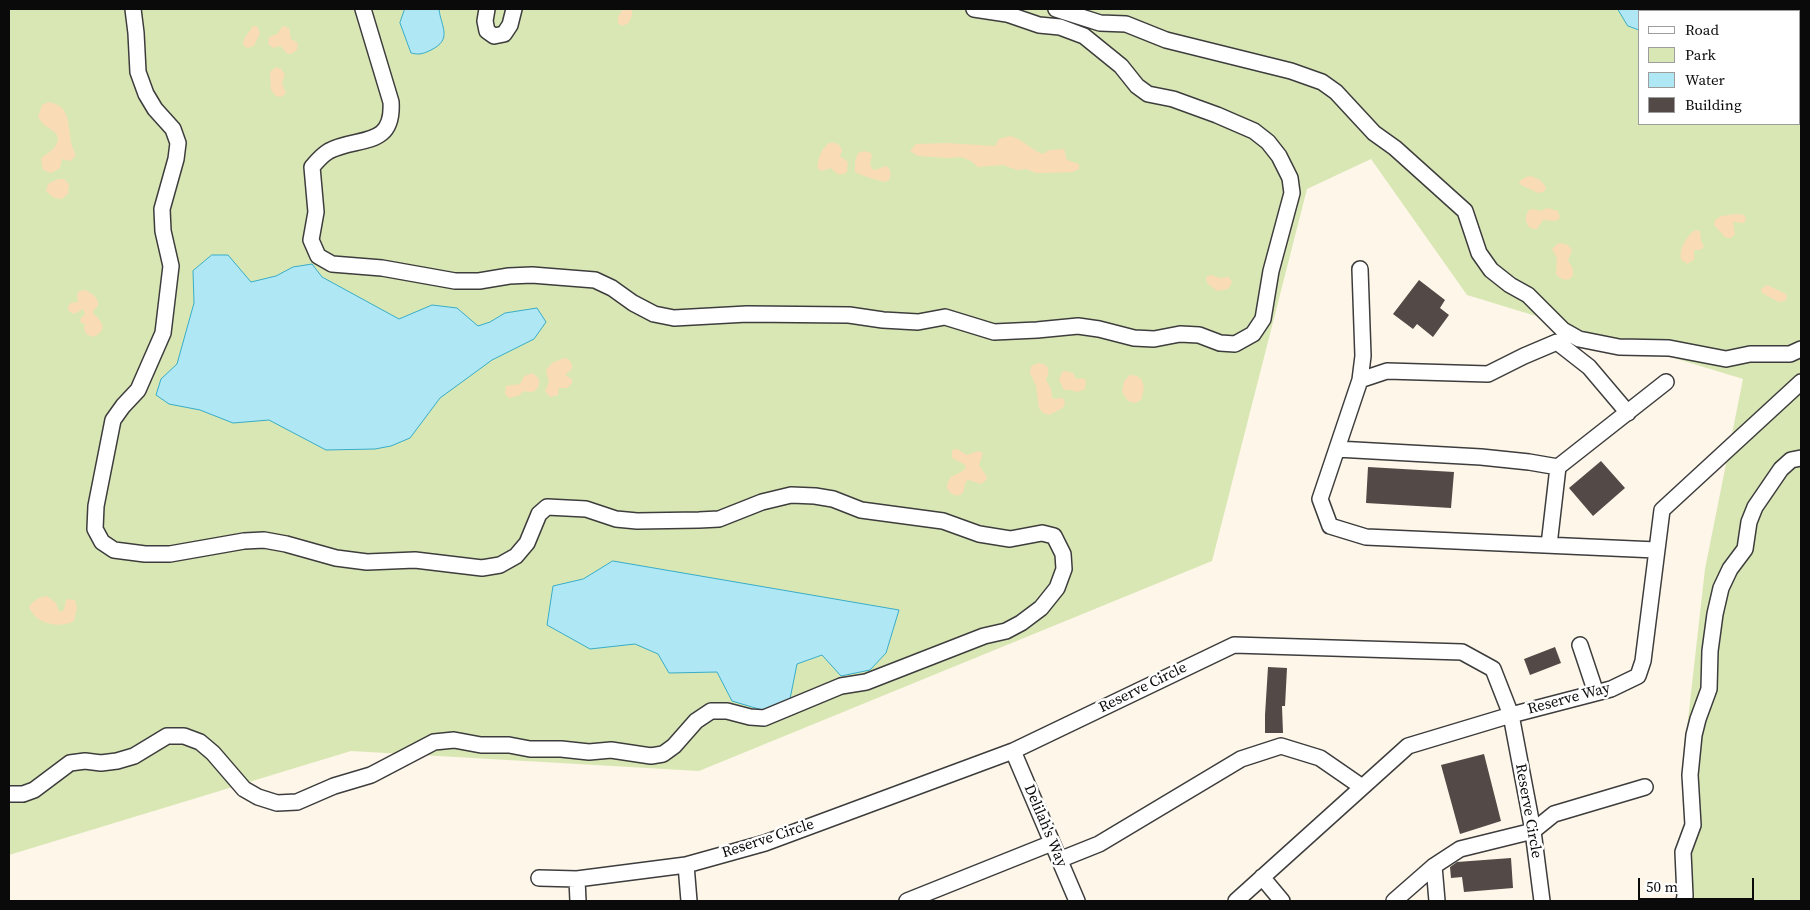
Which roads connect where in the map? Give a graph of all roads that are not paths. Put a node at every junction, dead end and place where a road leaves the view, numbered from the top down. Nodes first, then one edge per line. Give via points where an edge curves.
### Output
1 (133, 9) edge
2 (363, 9) edge
3 (487, 9) edge
4 (514, 9) edge
5 (974, 9) edge
6 (1056, 9) edge
7 (1360, 269) dead end
8 (1801, 349) edge
9 (1360, 380) junction
10 (1666, 382) dead end
11 (1801, 382) edge
12 (1628, 413) junction
13 (1337, 449) junction
14 (1801, 458) edge
15 (1558, 467) junction
16 (1549, 545) junction
17 (1656, 550) junction
18 (1580, 646) dead end
19 (1596, 693) junction
20 (1511, 715) junction
21 (1013, 751) junction
22 (1362, 787) junction
23 (1646, 787) dead end
24 (9, 794) edge
25 (1533, 831) junction
26 (1052, 843) junction
27 (1059, 860) junction
28 (686, 865) junction
29 (1434, 866) junction
30 (1262, 877) junction
31 (539, 878) dead end
32 (577, 879) junction
33 (578, 901) edge
34 (689, 901) edge
35 (907, 901) edge
36 (1077, 901) edge
37 (1236, 901) edge
38 (1282, 901) edge
39 (1394, 901) edge
40 (1438, 901) edge
41 (1542, 901) edge
42 (1684, 901) edge

1 - 24 street via 138,72 146,94 173,129 178,143 162,209 162,231 171,266 163,333 138,390 113,420 102,466 94,529 102,542 114,550 170,554 244,540 264,540 336,558 367,562 415,560 482,568 500,565 516,556 526,543 539,514 547,507 586,508 616,519 637,521 699,520 719,519 762,502 791,496 815,496 861,510 943,521 979,534 1010,539 1042,533 1054,536 1063,554 1064,568 1057,588 1041,608 1006,631 984,636 866,682 842,686 764,718 711,711 696,721 663,754 530,749 454,740 434,742 371,775 297,802 277,803 244,789 200,742 184,736 167,736 134,756 117,762 70,762 34,790
2 - 5 street via 391,102 392,116 386,128 372,139 331,150 312,167 316,212 311,240 318,256 332,264 382,268 455,281 532,275 595,280 654,314 674,318 747,314 849,315 918,322 945,317 994,332 1078,326 1134,338 1199,335 1220,343 1235,344 1253,334 1263,319 1271,271 1292,193 1290,178 1280,156 1268,142 1254,131 1217,114 1148,94 1121,66 1084,36 1060,27 1039,26 1007,14
3 - 4 street via 487,31 494,36 504,34
6 - 8 street via 1100,23 1126,24 1166,40 1291,71 1322,82 1336,92 1374,133 1465,211 1479,253 1491,270 1528,295 1563,330 1578,339 1619,347 1669,348 1726,359 1750,354 1790,354
7 - 9 street via 1363,356
9 - 12 street via 1387,371 1488,374 1557,342 1589,366
9 - 13 street
10 - 12 street
11 - 17 street, Reserve Way via 1662,510
12 - 15 street
13 - 15 street via 1481,457
13 - 16 street via 1320,499 1330,526 1366,537
14 - 42 street via 1791,460 1781,469 1755,507 1745,549 1721,588 1710,651 1709,689 1694,735 1690,775 1693,825 1683,852
15 - 16 street
16 - 17 street
17 - 19 street, Reserve Way via 1643,661 1638,676
18 - 19 street
19 - 20 street, Reserve Way
20 - 21 street, Reserve Circle via 1493,669 1462,652 1234,644
20 - 22 street, Reserve Way via 1408,746
20 - 25 street, Reserve Circle
21 - 26 street, Delilah's Way
21 - 28 street, Reserve Circle via 765,843
22 - 27 street via 1320,758 1281,746 1241,759 1098,844
22 - 30 street, Reserve Way
23 - 25 street via 1554,814
25 - 29 street via 1460,849
25 - 41 street, Reserve Circle
26 - 27 street, Delilah's Way
26 - 35 street
27 - 36 street, Delilah's Way
28 - 32 street, Reserve Circle
28 - 34 street
29 - 39 street
29 - 40 street
30 - 37 street, Reserve Way
30 - 38 street
31 - 32 street, Reserve Circle
32 - 33 street

